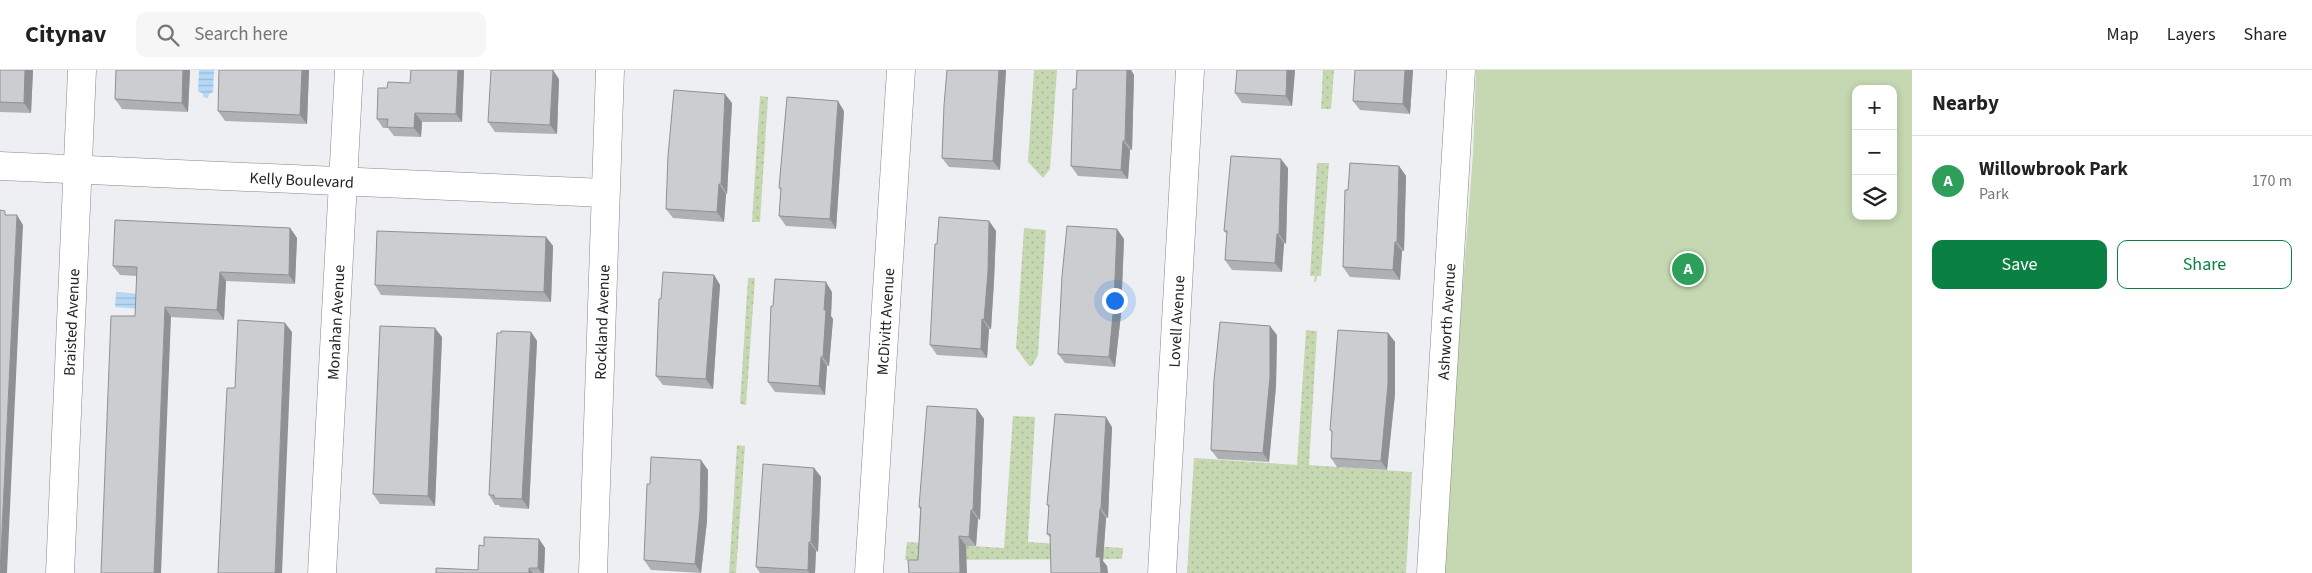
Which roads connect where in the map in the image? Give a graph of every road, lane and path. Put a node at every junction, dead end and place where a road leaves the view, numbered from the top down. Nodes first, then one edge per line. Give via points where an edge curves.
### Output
1 (82, 70) edge
2 (349, 70) edge
3 (610, 70) edge
4 (901, 70) edge
5 (1190, 70) edge
6 (1461, 70) edge
7 (0, 166) edge
8 (78, 169) junction
9 (344, 182) junction
10 (605, 193) junction
11 (60, 573) edge
12 (322, 573) edge
13 (593, 573) edge
14 (869, 573) edge
15 (1162, 573) edge
16 (1431, 573) edge

1 - 8 street, Braisted Avenue
2 - 9 street, Monahan Avenue
3 - 10 street, Rockland Avenue
4 - 14 street, McDivitt Avenue
5 - 15 street, Lovell Avenue
6 - 16 street, Ashworth Avenue
7 - 8 street, Kelly Boulevard
8 - 9 street, Kelly Boulevard
8 - 11 street, Braisted Avenue
9 - 10 street, Kelly Boulevard
9 - 12 street, Monahan Avenue
10 - 13 street, Rockland Avenue

